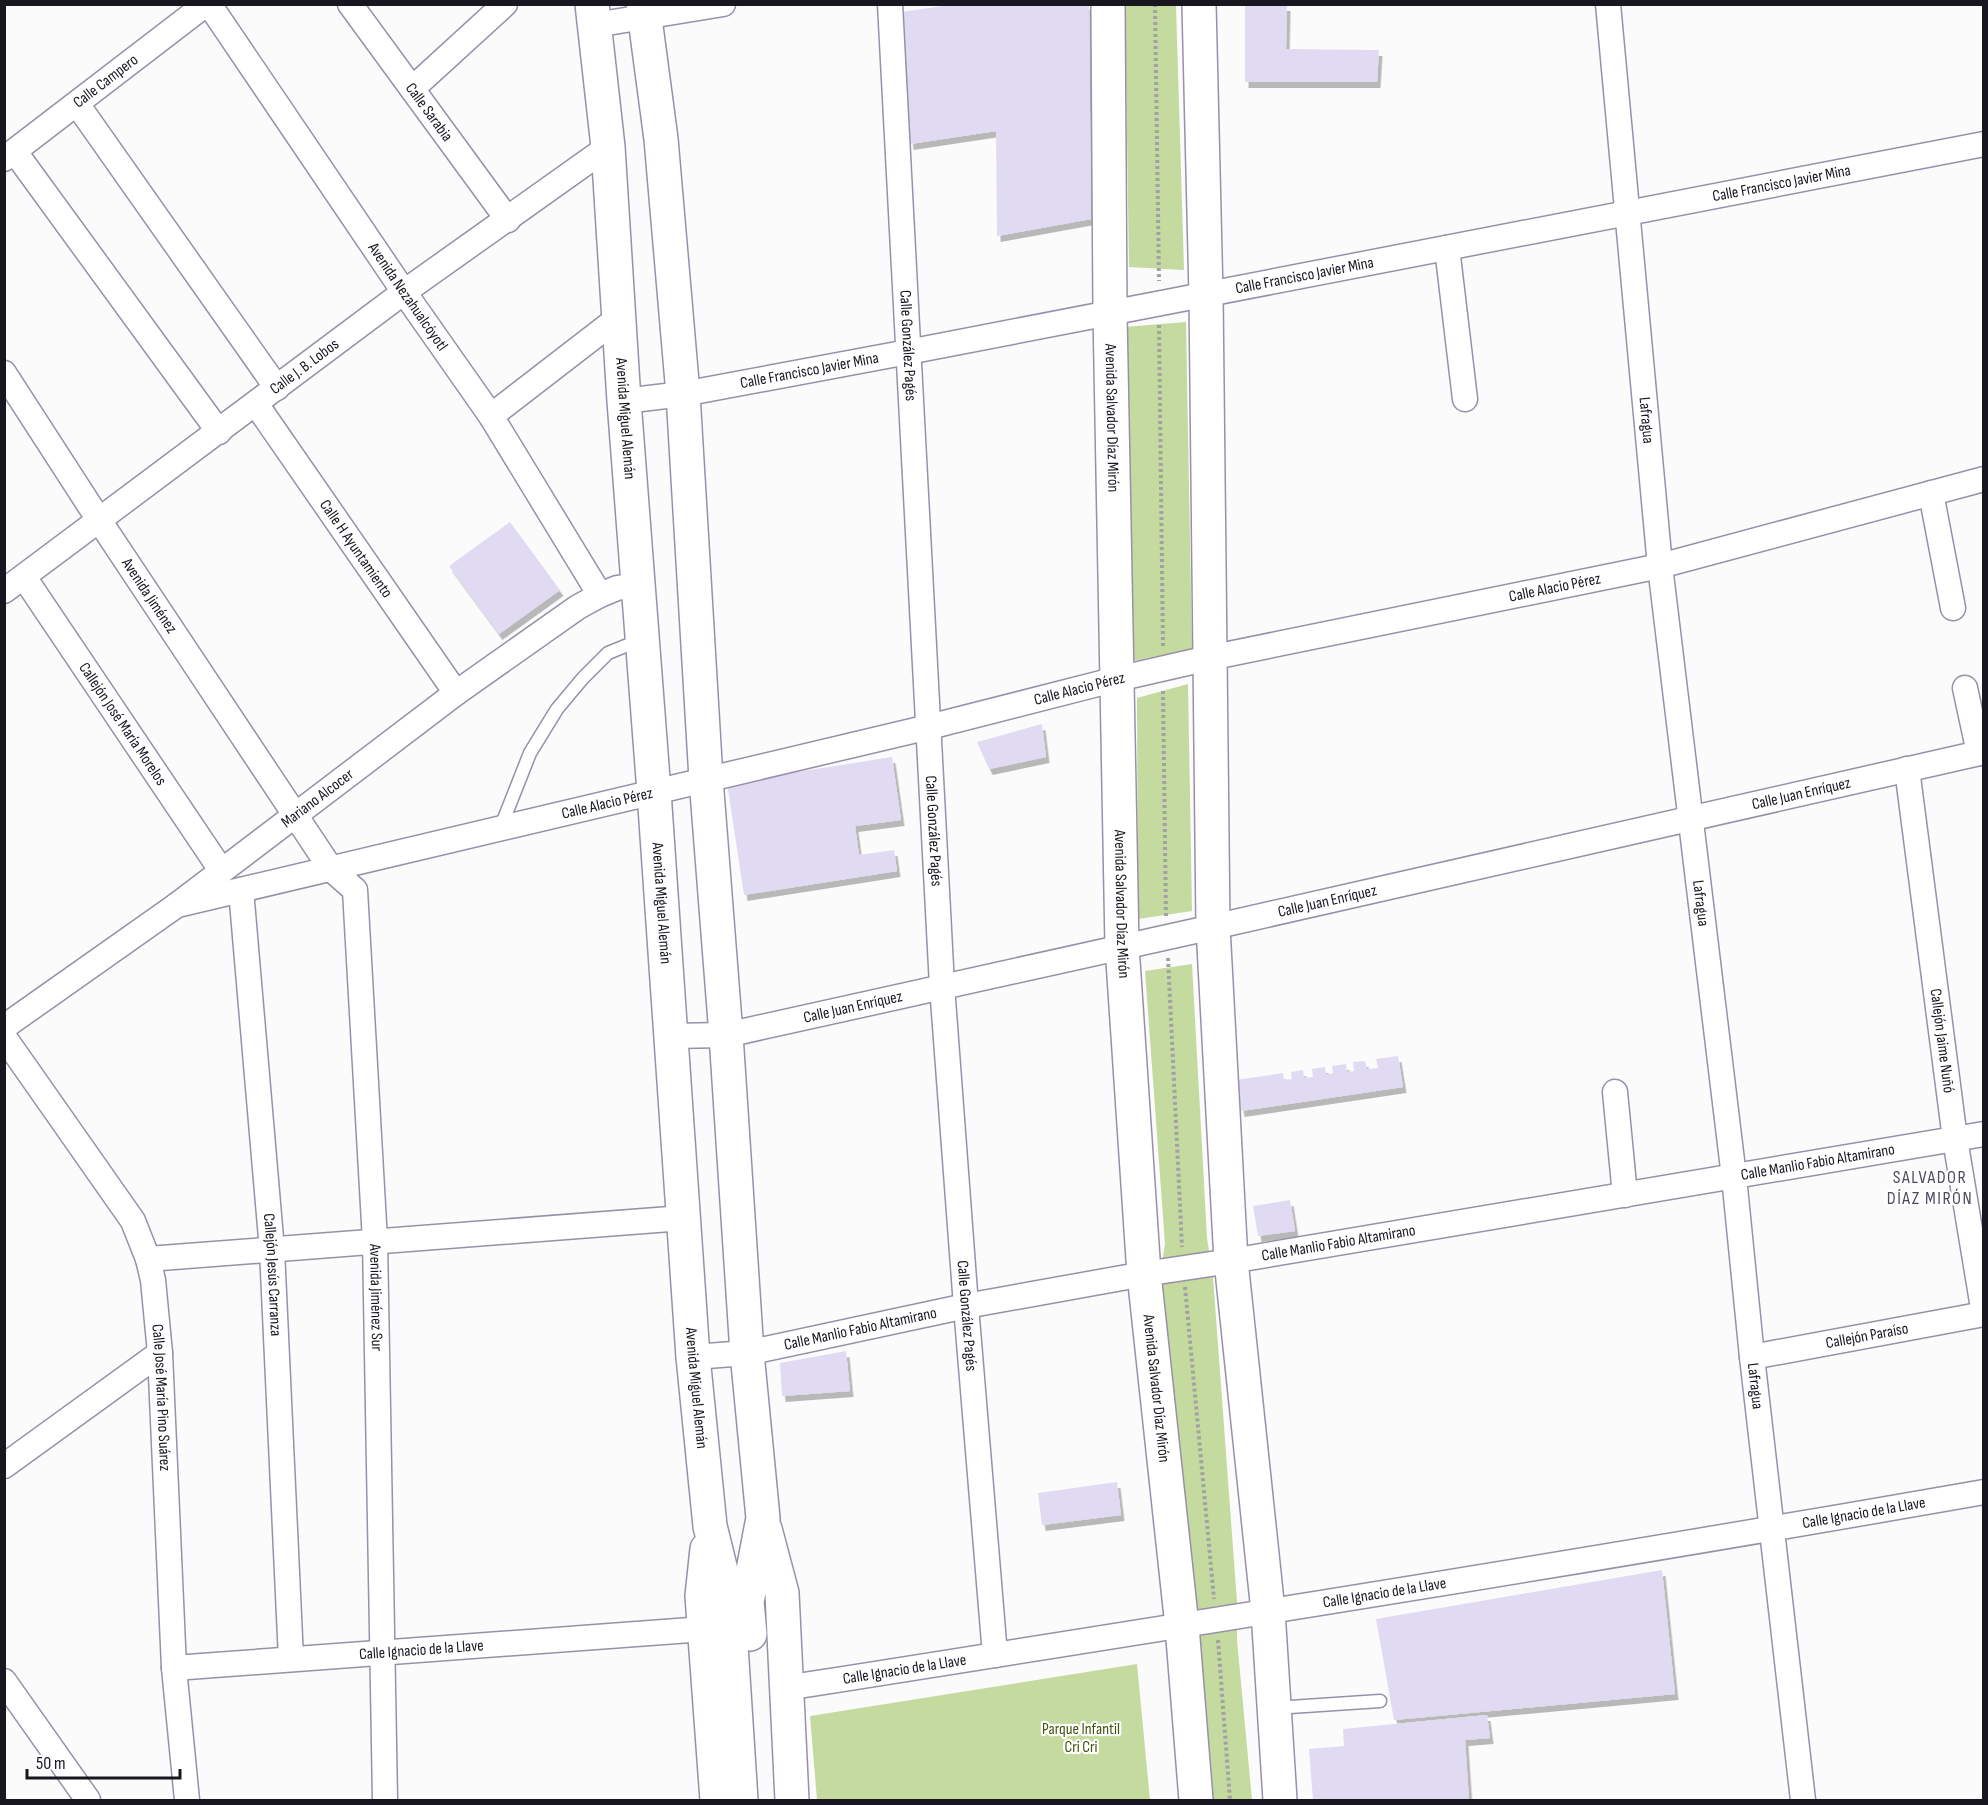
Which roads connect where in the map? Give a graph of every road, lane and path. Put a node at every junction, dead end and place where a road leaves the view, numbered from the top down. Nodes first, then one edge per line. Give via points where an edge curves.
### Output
1 (208, 4) edge
2 (350, 4) edge
3 (506, 4) edge
4 (723, 4) edge
5 (890, 4) edge
6 (1108, 4) edge
7 (1155, 4) edge
8 (1200, 4) edge
9 (1608, 4) edge
10 (644, 11) edge
11 (594, 15) edge
12 (412, 89) junction
13 (77, 104) junction
14 (1983, 144) edge
15 (608, 147) junction
16 (10, 155) edge
17 (1628, 213) junction
18 (508, 220) junction
19 (1447, 249) junction
20 (404, 292) junction
21 (1206, 295) junction
22 (1159, 304) junction
23 (1110, 314) junction
24 (618, 318) junction
25 (908, 352) junction
26 (4, 373) edge
27 (277, 388) junction
28 (683, 394) junction
29 (1465, 399) dead end
30 (624, 401) junction
31 (256, 404) junction
32 (491, 416) junction
33 (219, 432) junction
34 (1983, 479) edge
35 (1931, 493) junction
36 (99, 520) junction
37 (1660, 566) junction
38 (24, 577) junction
39 (638, 585) junction
40 (4, 591) edge
41 (600, 595) junction
42 (1953, 608) dead end
43 (641, 640) junction
44 (1209, 658) junction
45 (1163, 668) junction
46 (1117, 679) junction
47 (1965, 688) dead end
48 (456, 693) junction
49 (929, 727) junction
50 (1981, 752) edge
51 (1907, 769) junction
52 (706, 779) junction
53 (654, 792) junction
54 (296, 816) junction
55 (1692, 819) junction
56 (500, 829) junction
57 (331, 869) junction
58 (221, 870) junction
59 (242, 890) junction
60 (177, 905) junction
61 (1213, 927) junction
62 (1167, 937) junction
63 (1122, 946) junction
64 (942, 986) junction
65 (4, 1028) edge
66 (726, 1035) junction
67 (670, 1036) junction
68 (4, 1037) edge
69 (1615, 1092) dead end
70 (1983, 1134) edge
71 (1955, 1139) junction
72 (1734, 1177) junction
73 (1625, 1195) junction
74 (683, 1218) junction
75 (375, 1241) junction
76 (272, 1250) junction
77 (148, 1258) junction
78 (1231, 1261) junction
79 (1183, 1268) junction
80 (1144, 1274) junction
81 (966, 1306) junction
82 (1983, 1314) edge
83 (160, 1353) junction
84 (747, 1353) junction
85 (693, 1357) junction
86 (1752, 1357) junction
87 (4, 1466) edge
88 (1983, 1492) edge
89 (763, 1518) junction
90 (710, 1526) junction
91 (1772, 1529) junction
92 (1268, 1611) junction
93 (1216, 1620) junction
94 (1182, 1626) junction
95 (704, 1629) junction
96 (384, 1652) junction
97 (995, 1655) junction
98 (291, 1659) junction
99 (174, 1668) junction
100 (4, 1681) edge
101 (786, 1688) junction
102 (1380, 1701) dead end
103 (1274, 1708) junction
104 (88, 1800) edge
105 (188, 1800) edge
106 (386, 1800) edge
107 (717, 1800) edge
108 (741, 1800) edge
109 (761, 1800) edge
110 (792, 1800) edge
111 (1196, 1800) edge
112 (1230, 1800) edge
113 (1280, 1800) edge
114 (1803, 1800) edge

1 - 13 street, Calle Campero
1 - 20 street, Avenida Nezahualcóyotl
2 - 12 street, Calle Sarabia
3 - 12 street
4 - 10 street
5 - 25 street, Calle González Pagés
6 - 23 main road, Avenida Salvador Díaz Mirón
7 - 22 path
8 - 21 main road
9 - 17 street, Lafragua
10 - 11 street
10 - 28 main road via 661,139
11 - 15 main road, Avenida Miguel Alemán
12 - 18 street, Calle Sarabia
13 - 16 street, Calle Campero
13 - 27 street
14 - 17 street, Calle Francisco Javier Mina
15 - 18 street, Calle J. B. Lobos
15 - 24 main road, Avenida Miguel Alemán
16 - 33 street
17 - 19 street, Calle Francisco Javier Mina
17 - 37 street, Lafragua
18 - 20 street, Calle J. B. Lobos
19 - 21 street, Calle Francisco Javier Mina
19 - 29 street
20 - 27 street, Calle J. B. Lobos
20 - 32 street, Avenida Nezahualcóyotl
21 - 22 street, Calle Francisco Javier Mina
21 - 44 main road
22 - 23 street, Calle Francisco Javier Mina
22 - 45 path
23 - 25 street, Calle Francisco Javier Mina
23 - 46 main road, Avenida Salvador Díaz Mirón
24 - 30 main road, Avenida Miguel Alemán
24 - 32 street
25 - 28 street, Calle Francisco Javier Mina
25 - 49 street, Calle González Pagés
26 - 36 street, Avenida Jiménez
27 - 31 street, Calle J. B. Lobos
28 - 30 street, Calle Francisco Javier Mina
28 - 52 main road
30 - 39 main road, Avenida Miguel Alemán
31 - 33 street, Calle J. B. Lobos
31 - 48 street, Calle H Ayuntamiento
32 - 41 street, Avenida Nezahualcóyotl
33 - 36 street, Calle J. B. Lobos
34 - 35 street, Calle Alacio Pérez
35 - 37 street, Calle Alacio Pérez
35 - 42 street
36 - 38 street, Calle J. B. Lobos
36 - 54 street, Avenida Jiménez
37 - 44 street, Calle Alacio Pérez
37 - 55 street, Lafragua
38 - 40 street, Calle J. B. Lobos
38 - 58 street, Callejón José María Morelos
39 - 41 street, Mariano Alcocer
39 - 43 main road, Avenida Miguel Alemán
41 - 48 street, Mariano Alcocer
43 - 53 main road, Avenida Miguel Alemán
43 - 56 lane via 608,653 557,710 530,753
44 - 45 street, Calle Alacio Pérez
44 - 61 main road
45 - 46 street, Calle Alacio Pérez
45 - 62 path
46 - 49 street, Calle Alacio Pérez
46 - 63 main road, Avenida Salvador Díaz Mirón
47 - 50 street
48 - 54 street, Mariano Alcocer
49 - 52 street, Calle Alacio Pérez
49 - 64 street, Calle González Pagés
50 - 51 street, Calle Juan Enríquez
51 - 55 street, Calle Juan Enríquez
51 - 71 street, Callejón Jaime Nuñó
52 - 53 street, Calle Alacio Pérez
52 - 66 main road
53 - 56 street, Calle Alacio Pérez
53 - 67 main road, Avenida Miguel Alemán
54 - 57 street, Avenida Jiménez Sur
54 - 58 street, Mariano Alcocer
55 - 61 street, Calle Juan Enríquez
55 - 72 street, Lafragua
56 - 57 street, Calle Alacio Pérez
57 - 59 street, Calle Alacio Pérez
57 - 75 street, Avenida Jiménez Sur via 355,890
58 - 60 street, Mariano Alcocer
59 - 60 street, Calle Alacio Pérez
59 - 76 street, Callejón Jesús Carranza
60 - 65 street, Mariano Alcocer
61 - 62 street, Calle Juan Enríquez
61 - 78 main road
62 - 63 street, Calle Juan Enríquez
62 - 79 path
63 - 64 street, Calle Juan Enríquez
63 - 80 main road, Avenida Salvador Díaz Mirón
64 - 66 street, Calle Juan Enríquez
64 - 81 street, Calle González Pagés
66 - 67 street, Calle Juan Enríquez
66 - 84 main road
67 - 74 main road, Avenida Miguel Alemán
68 - 77 street, Calle José María Pino Suárez via 133,1221
69 - 73 street
70 - 71 street, Calle Manlio Fabio Altamirano
71 - 72 street, Calle Manlio Fabio Altamirano
71 - 82 street, Callejón Jaime Nuñó
72 - 73 street, Calle Manlio Fabio Altamirano
72 - 86 street, Lafragua
73 - 78 street, Calle Manlio Fabio Altamirano
74 - 75 street
74 - 85 main road, Avenida Miguel Alemán
75 - 76 street
75 - 96 street, Avenida Jiménez Sur
76 - 77 street
76 - 98 street, Callejón Jesús Carranza
77 - 83 street, Calle José María Pino Suárez
78 - 79 street, Calle Manlio Fabio Altamirano
78 - 92 main road
79 - 80 street, Calle Manlio Fabio Altamirano
79 - 93 path
80 - 81 street, Calle Manlio Fabio Altamirano
80 - 94 main road, Avenida Salvador Díaz Mirón
81 - 84 street, Calle Manlio Fabio Altamirano
81 - 97 street, Calle González Pagés
82 - 86 street, Callejón Paraíso
83 - 87 street
83 - 99 street, Calle José María Pino Suárez
84 - 85 street, Calle Manlio Fabio Altamirano
84 - 89 main road
85 - 90 main road, Avenida Miguel Alemán
86 - 91 street, Lafragua
88 - 91 street, Calle Ignacio de la Llave
89 - 101 main road via 782,1593
89 - 109 main road via 747,1602
90 - 95 main road via 702,1596
90 - 108 main road, Avenida Miguel Alemán via 728,1599
91 - 92 street, Calle Ignacio de la Llave
91 - 114 street, Lafragua
92 - 93 street, Calle Ignacio de la Llave
92 - 103 main road
93 - 94 street, Calle Ignacio de la Llave
93 - 112 path
94 - 97 street, Calle Ignacio de la Llave
94 - 111 main road, Avenida Salvador Díaz Mirón
95 - 96 street, Calle Ignacio de la Llave
95 - 107 main road
96 - 98 street, Calle Ignacio de la Llave
96 - 106 street, Avenida Jiménez Sur
97 - 101 street, Calle Ignacio de la Llave
98 - 99 street, Calle Ignacio de la Llave
99 - 105 street, Calle José María Pino Suárez
100 - 104 street
101 - 110 main road
102 - 103 lane
103 - 113 main road

